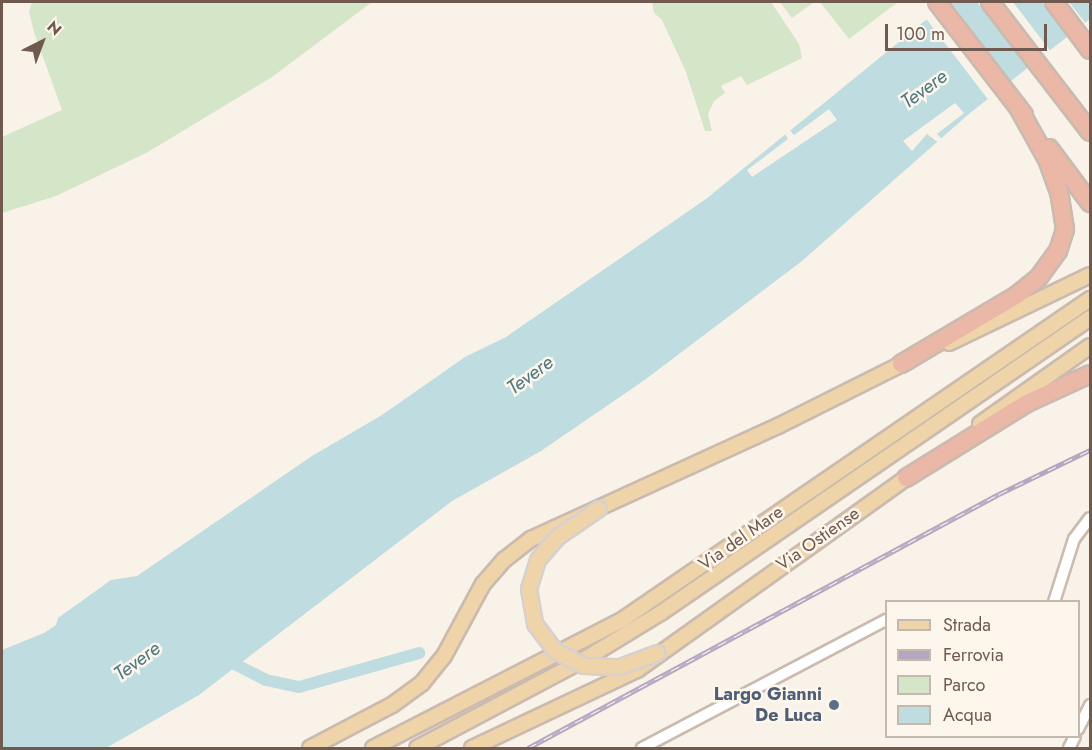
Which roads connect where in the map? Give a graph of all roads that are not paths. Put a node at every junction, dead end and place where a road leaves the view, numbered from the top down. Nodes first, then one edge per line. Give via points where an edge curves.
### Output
1 (937, 2) edge
2 (990, 2) edge
3 (1054, 2) edge
4 (1090, 50) edge
5 (1018, 107) junction
6 (1090, 132) edge
7 (1090, 202) edge
8 (1090, 275) edge
9 (1090, 298) edge
10 (1090, 318) edge
11 (1090, 346) edge
12 (901, 364) junction
13 (1090, 374) edge
14 (906, 478) junction
15 (599, 509) junction
16 (1090, 518) edge
17 (1055, 600) edge
18 (885, 621) edge
19 (658, 653) junction
20 (1090, 705) edge
21 (538, 717) junction
22 (1080, 725) edge
23 (353, 726) junction
24 (310, 748) edge
25 (328, 748) edge
26 (374, 748) edge
27 (417, 748) edge
28 (472, 748) edge
29 (482, 748) edge
30 (642, 748) edge

1 - 5 highway
2 - 6 highway
3 - 4 highway
5 - 7 highway
5 - 12 highway via 1048,161 1064,218 1065,229 1056,256 1031,285
8 - 12 main road
9 - 26 main road, Via del Mare via 631,614 540,666
10 - 27 main road, Via del Mare via 643,624 545,682
11 - 14 main road, Via Ostiense
12 - 15 main road
13 - 14 highway via 1027,403
14 - 19 main road, Via Ostiense
15 - 19 main road, bridge via 558,537 538,560 529,589 535,624 555,651 584,666 620,667
15 - 23 main road, bridge via 540,534 504,560 478,590 429,676 401,700
16 - 17 street via 1074,539
18 - 30 street
19 - 21 main road, Via Ostiense, bridge via 628,675
20 - 22 street
21 - 28 main road
21 - 29 main road
23 - 24 main road
23 - 25 main road

